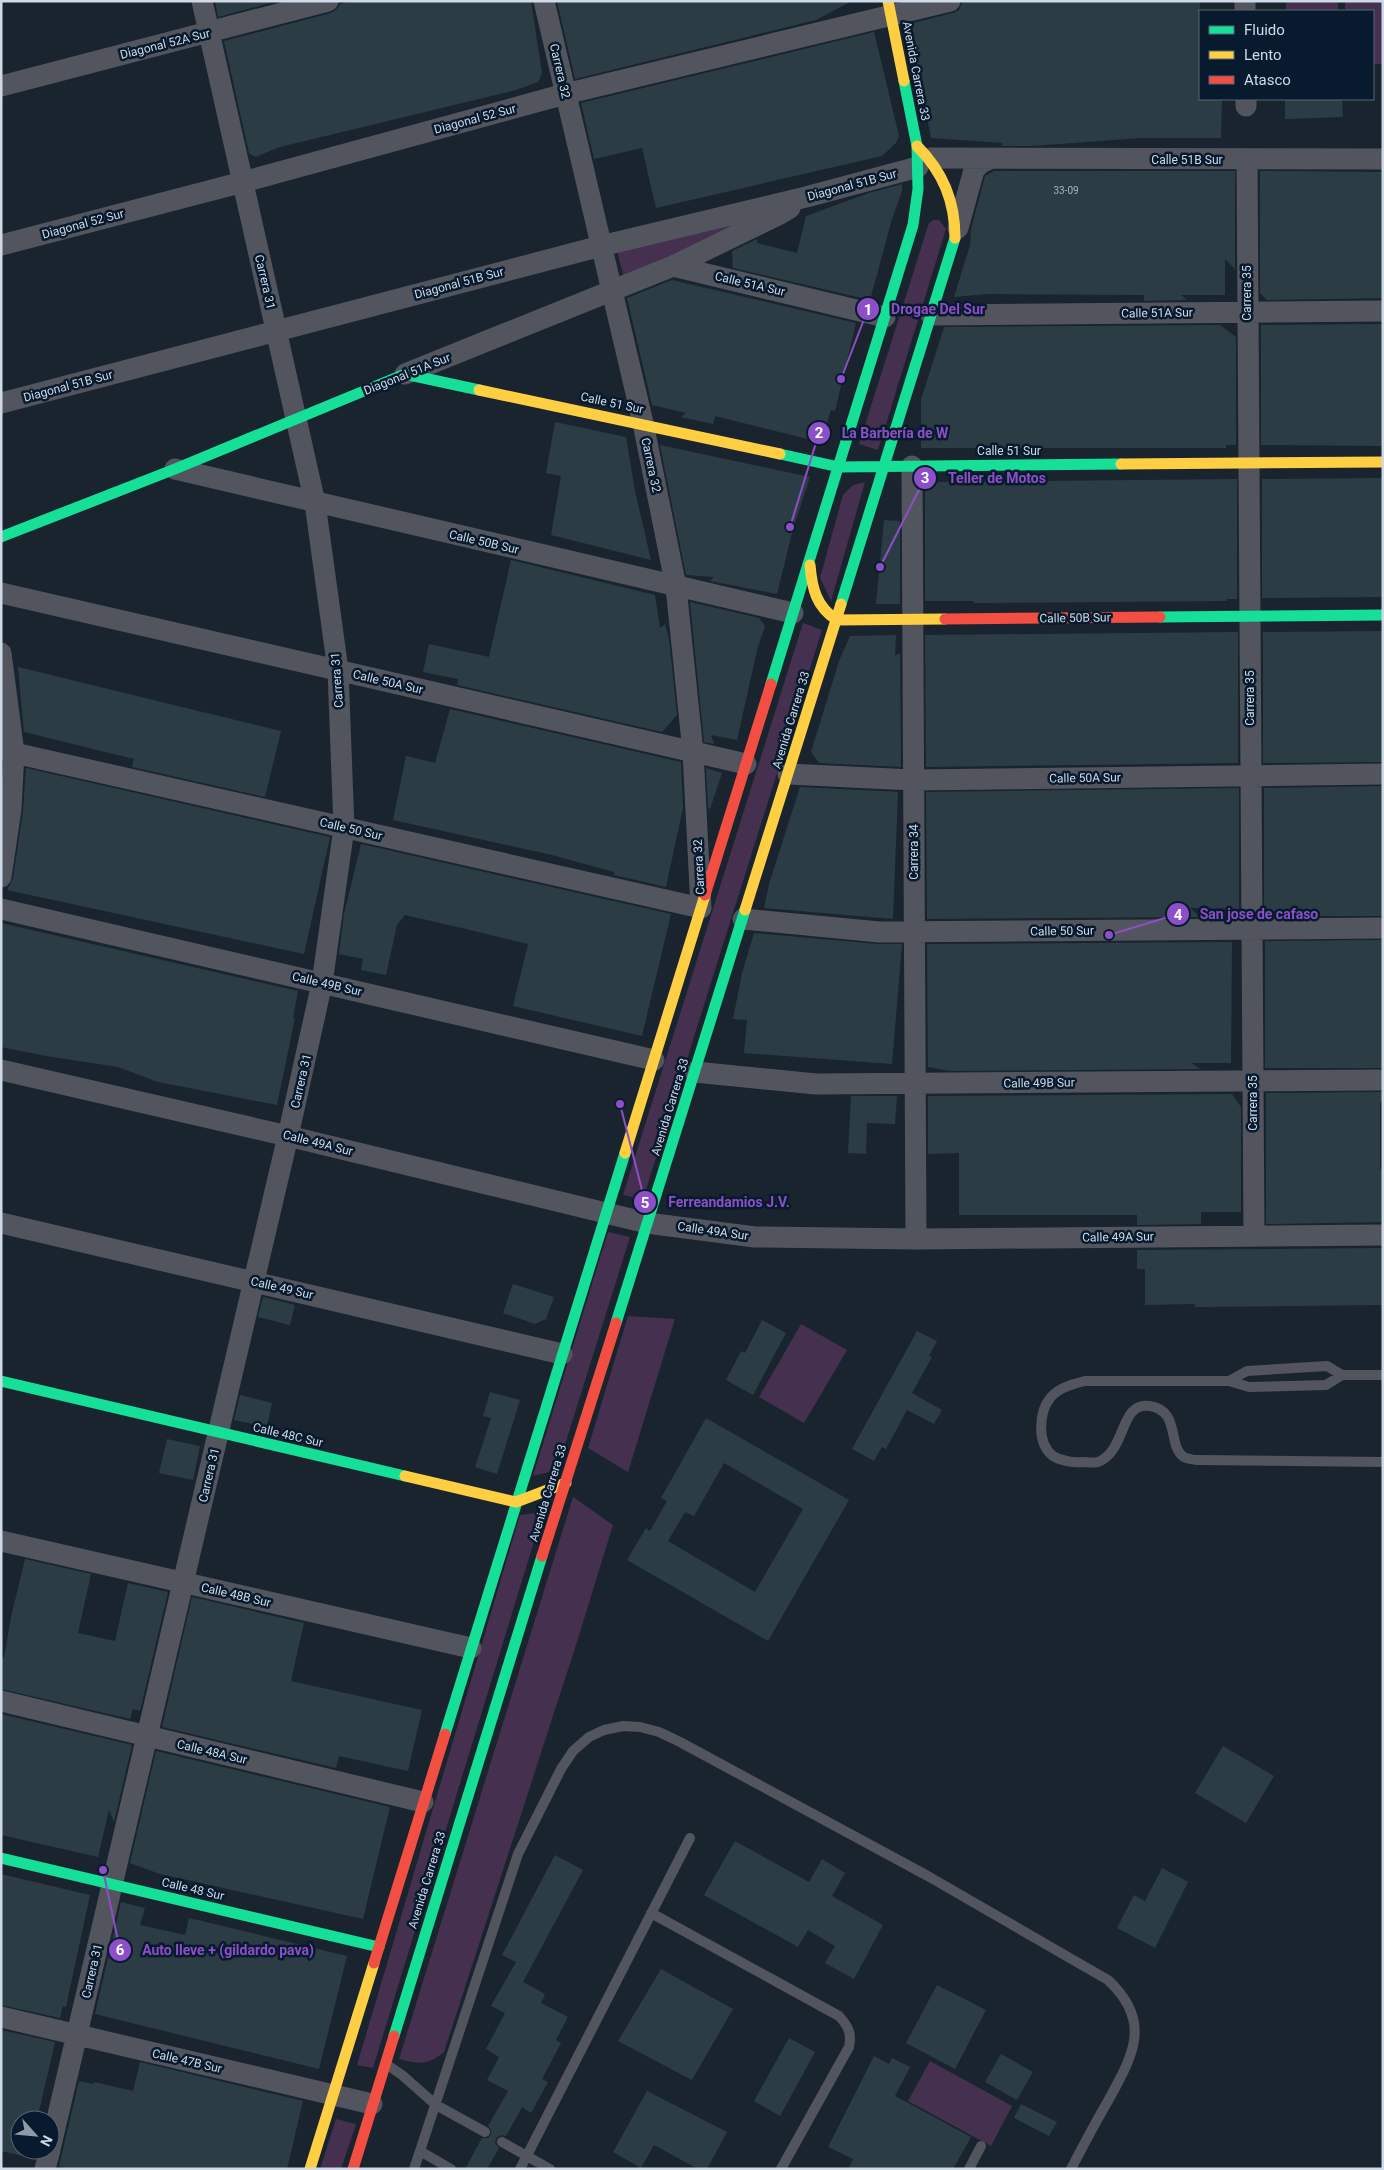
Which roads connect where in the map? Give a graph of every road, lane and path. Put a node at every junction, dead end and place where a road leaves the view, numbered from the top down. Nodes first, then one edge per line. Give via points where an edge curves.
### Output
1 (202, 1) edge
2 (328, 1) edge
3 (544, 1) edge
4 (950, 1) edge
5 (890, 9) edge
6 (209, 33) junction
7 (1, 86) edge
8 (565, 94) junction
9 (922, 157) junction
10 (992, 158) junction
11 (1383, 159) edge
12 (1246, 160) junction
13 (242, 182) junction
14 (806, 196) junction
15 (955, 240) junction
16 (1, 245) edge
17 (601, 246) junction
18 (673, 266) junction
19 (611, 291) junction
20 (1383, 311) edge
21 (1247, 312) junction
22 (931, 315) junction
23 (885, 317) junction
24 (276, 331) junction
25 (405, 374) junction
26 (1, 403) edge
27 (296, 418) junction
28 (643, 423) junction
29 (1383, 462) edge
30 (1249, 463) junction
31 (884, 466) junction
32 (912, 466) junction
33 (839, 467) junction
34 (175, 469) junction
35 (314, 503) junction
36 (1, 537) edge
37 (810, 561) junction
38 (676, 587) junction
39 (1, 593) edge
40 (793, 613) junction
41 (1383, 615) edge
42 (1250, 616) junction
43 (836, 620) junction
44 (913, 620) junction
45 (1, 653) edge
46 (338, 670) junction
47 (7, 752) edge
48 (693, 752) junction
49 (746, 764) junction
50 (788, 774) junction
51 (1383, 774) edge
52 (1251, 776) junction
53 (913, 780) junction
54 (344, 828) junction
55 (1, 877) edge
56 (1, 908) edge
57 (701, 908) junction
58 (743, 919) junction
59 (1383, 928) edge
60 (1252, 929) junction
61 (914, 932) junction
62 (322, 983) junction
63 (654, 1060) junction
64 (1, 1070) edge
65 (695, 1072) junction
66 (1383, 1080) edge
67 (1253, 1081) junction
68 (915, 1084) junction
69 (288, 1136) junction
70 (606, 1213) junction
71 (1, 1223) edge
72 (647, 1223) junction
73 (1383, 1235) edge
74 (1254, 1236) junction
75 (916, 1239) junction
76 (254, 1282) junction
77 (562, 1354) junction
78 (1342, 1375) junction
79 (1383, 1375) edge
80 (1, 1381) edge
81 (1229, 1381) junction
82 (219, 1433) junction
83 (1383, 1462) edge
84 (566, 1483) junction
85 (516, 1502) junction
86 (1, 1541) edge
87 (183, 1584) junction
88 (471, 1648) junction
89 (1, 1701) edge
90 (148, 1736) junction
91 (424, 1802) junction
92 (690, 1838) dead end
93 (1, 1858) edge
94 (113, 1884) junction
95 (651, 1913) junction
96 (379, 1947) junction
97 (1, 2017) edge
98 (77, 2035) junction
99 (385, 2063) junction
100 (334, 2095) junction
101 (372, 2104) junction
102 (436, 2105) junction
103 (59, 2110) edge
104 (485, 2132) dead end
105 (502, 2142) dead end
106 (981, 2146) dead end
107 (420, 2151) junction
108 (527, 2156) junction
109 (310, 2169) edge
110 (353, 2169) edge
111 (414, 2169) edge
112 (451, 2169) edge
113 (520, 2169) edge
114 (550, 2169) edge
115 (781, 2169) edge
116 (968, 2169) edge
117 (1071, 2169) edge

1 - 6 street, Carrera 31
2 - 6 street, Diagonal 52A Sur
3 - 8 street, Carrera 32
4 - 5 street, Diagonal 52 Sur
5 - 8 street, Diagonal 52 Sur
5 - 9 main road, Avenida Carrera 33
6 - 7 street, Diagonal 52A Sur
6 - 13 street, Carrera 31
8 - 13 street, Diagonal 52 Sur
8 - 17 street, Carrera 32
9 - 10 street, Calle 51B Sur
9 - 14 street, Diagonal 51B Sur
9 - 15 main road, Avenida Carrera 33 via 942,176 950,196 956,225
9 - 23 main road, Avenida Carrera 33 via 913,225
10 - 12 street, Calle 51B Sur
10 - 15 street via 974,170
11 - 12 street, Calle 51B Sur
12 - 21 street, Carrera 35
13 - 16 street, Diagonal 52 Sur
13 - 24 street, Carrera 31
14 - 17 street, Diagonal 51B Sur
14 - 18 street, Diagonal 51A Sur via 780,214
15 - 22 main road, Avenida Carrera 33
17 - 19 street, Carrera 32
17 - 24 street, Diagonal 51B Sur
18 - 19 street, Diagonal 51A Sur
18 - 23 street, Calle 51A Sur
19 - 25 street, Diagonal 51A Sur
19 - 28 street, Carrera 32
20 - 21 street, Calle 51A Sur
21 - 22 street, Calle 51A Sur
21 - 30 street, Carrera 35
22 - 31 main road, Avenida Carrera 33
23 - 33 main road, Avenida Carrera 33
24 - 26 street, Diagonal 51B Sur
24 - 27 street, Carrera 31
25 - 27 main road, Diagonal 51A Sur
25 - 28 main road, Calle 51 Sur
27 - 34 main road, Diagonal 51A Sur
27 - 35 street, Carrera 31
28 - 33 main road, Calle 51 Sur
28 - 38 street, Carrera 32
29 - 30 main road, Calle 51 Sur
30 - 32 main road, Calle 51 Sur
30 - 42 street, Carrera 35
31 - 32 main road, Calle 51 Sur
31 - 33 main road, Calle 51 Sur
31 - 43 main road, Avenida Carrera 33
32 - 44 street, Carrera 34
33 - 37 main road, Avenida Carrera 33
34 - 35 street, Calle 50B Sur
34 - 36 main road, Diagonal 51A Sur
35 - 38 street, Calle 50B Sur
35 - 46 street, Carrera 31
37 - 40 main road, Avenida Carrera 33
37 - 43 main road via 815,598
38 - 40 street, Calle 50B Sur
38 - 48 street, Carrera 32
39 - 46 street, Calle 50A Sur
40 - 49 main road, Avenida Carrera 33
41 - 42 main road, Calle 50B Sur
42 - 44 main road, Calle 50B Sur
42 - 52 street, Carrera 35
43 - 44 main road, Calle 50B Sur
43 - 50 main road, Avenida Carrera 33
44 - 53 street, Carrera 34
45 - 47 street
46 - 48 street, Calle 50A Sur
46 - 54 street, Carrera 31
47 - 54 street, Calle 50 Sur
47 - 55 street via 11,808
48 - 49 street, Calle 50A Sur
48 - 57 street, Carrera 32
49 - 57 main road, Avenida Carrera 33
50 - 53 street, Calle 50A Sur
50 - 58 main road, Avenida Carrera 33
51 - 52 street, Calle 50A Sur
52 - 53 street, Calle 50A Sur
52 - 60 street, Carrera 35
53 - 61 street, Carrera 34
54 - 57 street, Calle 50 Sur
54 - 62 street, Carrera 31
56 - 62 street, Calle 49B Sur
57 - 63 main road, Avenida Carrera 33
58 - 61 street, Calle 50 Sur via 878,932
58 - 65 main road, Avenida Carrera 33
59 - 60 street, Calle 50 Sur
60 - 61 street, Calle 50 Sur
60 - 67 street, Carrera 35
61 - 68 street, Carrera 34
62 - 63 street, Calle 49B Sur
62 - 69 street, Carrera 31
63 - 70 main road, Avenida Carrera 33
64 - 69 street, Calle 49A Sur
65 - 68 street, Calle 49B Sur via 816,1084
65 - 72 main road, Avenida Carrera 33
66 - 67 street, Calle 49B Sur
67 - 68 street, Calle 49B Sur
67 - 74 street, Carrera 35
68 - 75 street, Carrera 34
69 - 70 street, Calle 49A Sur
69 - 76 street, Carrera 31
70 - 72 street, Calle 49A Sur
70 - 77 main road, Avenida Carrera 33
71 - 76 street, Calle 49 Sur
72 - 75 street, Calle 49A Sur via 755,1237
72 - 84 main road, Avenida Carrera 33
73 - 74 street, Calle 49A Sur
74 - 75 street, Calle 49A Sur
76 - 77 street, Calle 49 Sur
76 - 82 street, Carrera 31
77 - 85 main road, Avenida Carrera 33
78 - 79 lane
78 - 81 lane via 1326,1385 1249,1387
78 - 81 lane via 1326,1366 1246,1371
80 - 82 main road, Calle 48C Sur
81 - 83 lane via 1085,1381 1067,1386 1051,1397 1042,1417 1043,1440 1053,1456 1073,1463 1097,1462 1114,1450 1129,1413 1140,1406 1152,1406 1170,1419 1177,1450 1185,1458
82 - 85 main road, Calle 48C Sur
82 - 87 street, Carrera 31
84 - 85 main road
84 - 99 main road, Avenida Carrera 33
85 - 88 main road, Avenida Carrera 33
86 - 87 street, Calle 48B Sur
87 - 88 street, Calle 48B Sur
87 - 90 street, Carrera 31
88 - 91 main road, Avenida Carrera 33
89 - 90 street, Calle 48A Sur
90 - 91 street, Calle 48A Sur
90 - 94 street, Carrera 31
91 - 96 main road, Avenida Carrera 33
92 - 95 lane
93 - 94 main road, Calle 48 Sur
94 - 96 main road, Calle 48 Sur
94 - 98 street, Carrera 31
95 - 108 lane
95 - 115 lane via 839,2016 846,2024 851,2036 849,2046
96 - 100 main road, Avenida Carrera 33
97 - 98 street, Calle 47B Sur
98 - 100 street, Calle 47B Sur
98 - 103 street, Carrera 31
99 - 101 main road, Avenida Carrera 33
99 - 102 lane
100 - 101 street, Calle 47B Sur
100 - 109 main road, Avenida Carrera 33
101 - 110 main road, Avenida Carrera 33
102 - 104 lane
102 - 107 lane
102 - 117 lane via 518,1854 561,1770 573,1751 589,1737 623,1726 640,1727 680,1742 926,1875 1108,1980 1123,1994 1133,2016 1134,2037 1129,2061
105 - 108 lane
106 - 116 lane
107 - 111 lane
107 - 112 lane
108 - 113 lane
108 - 114 lane

